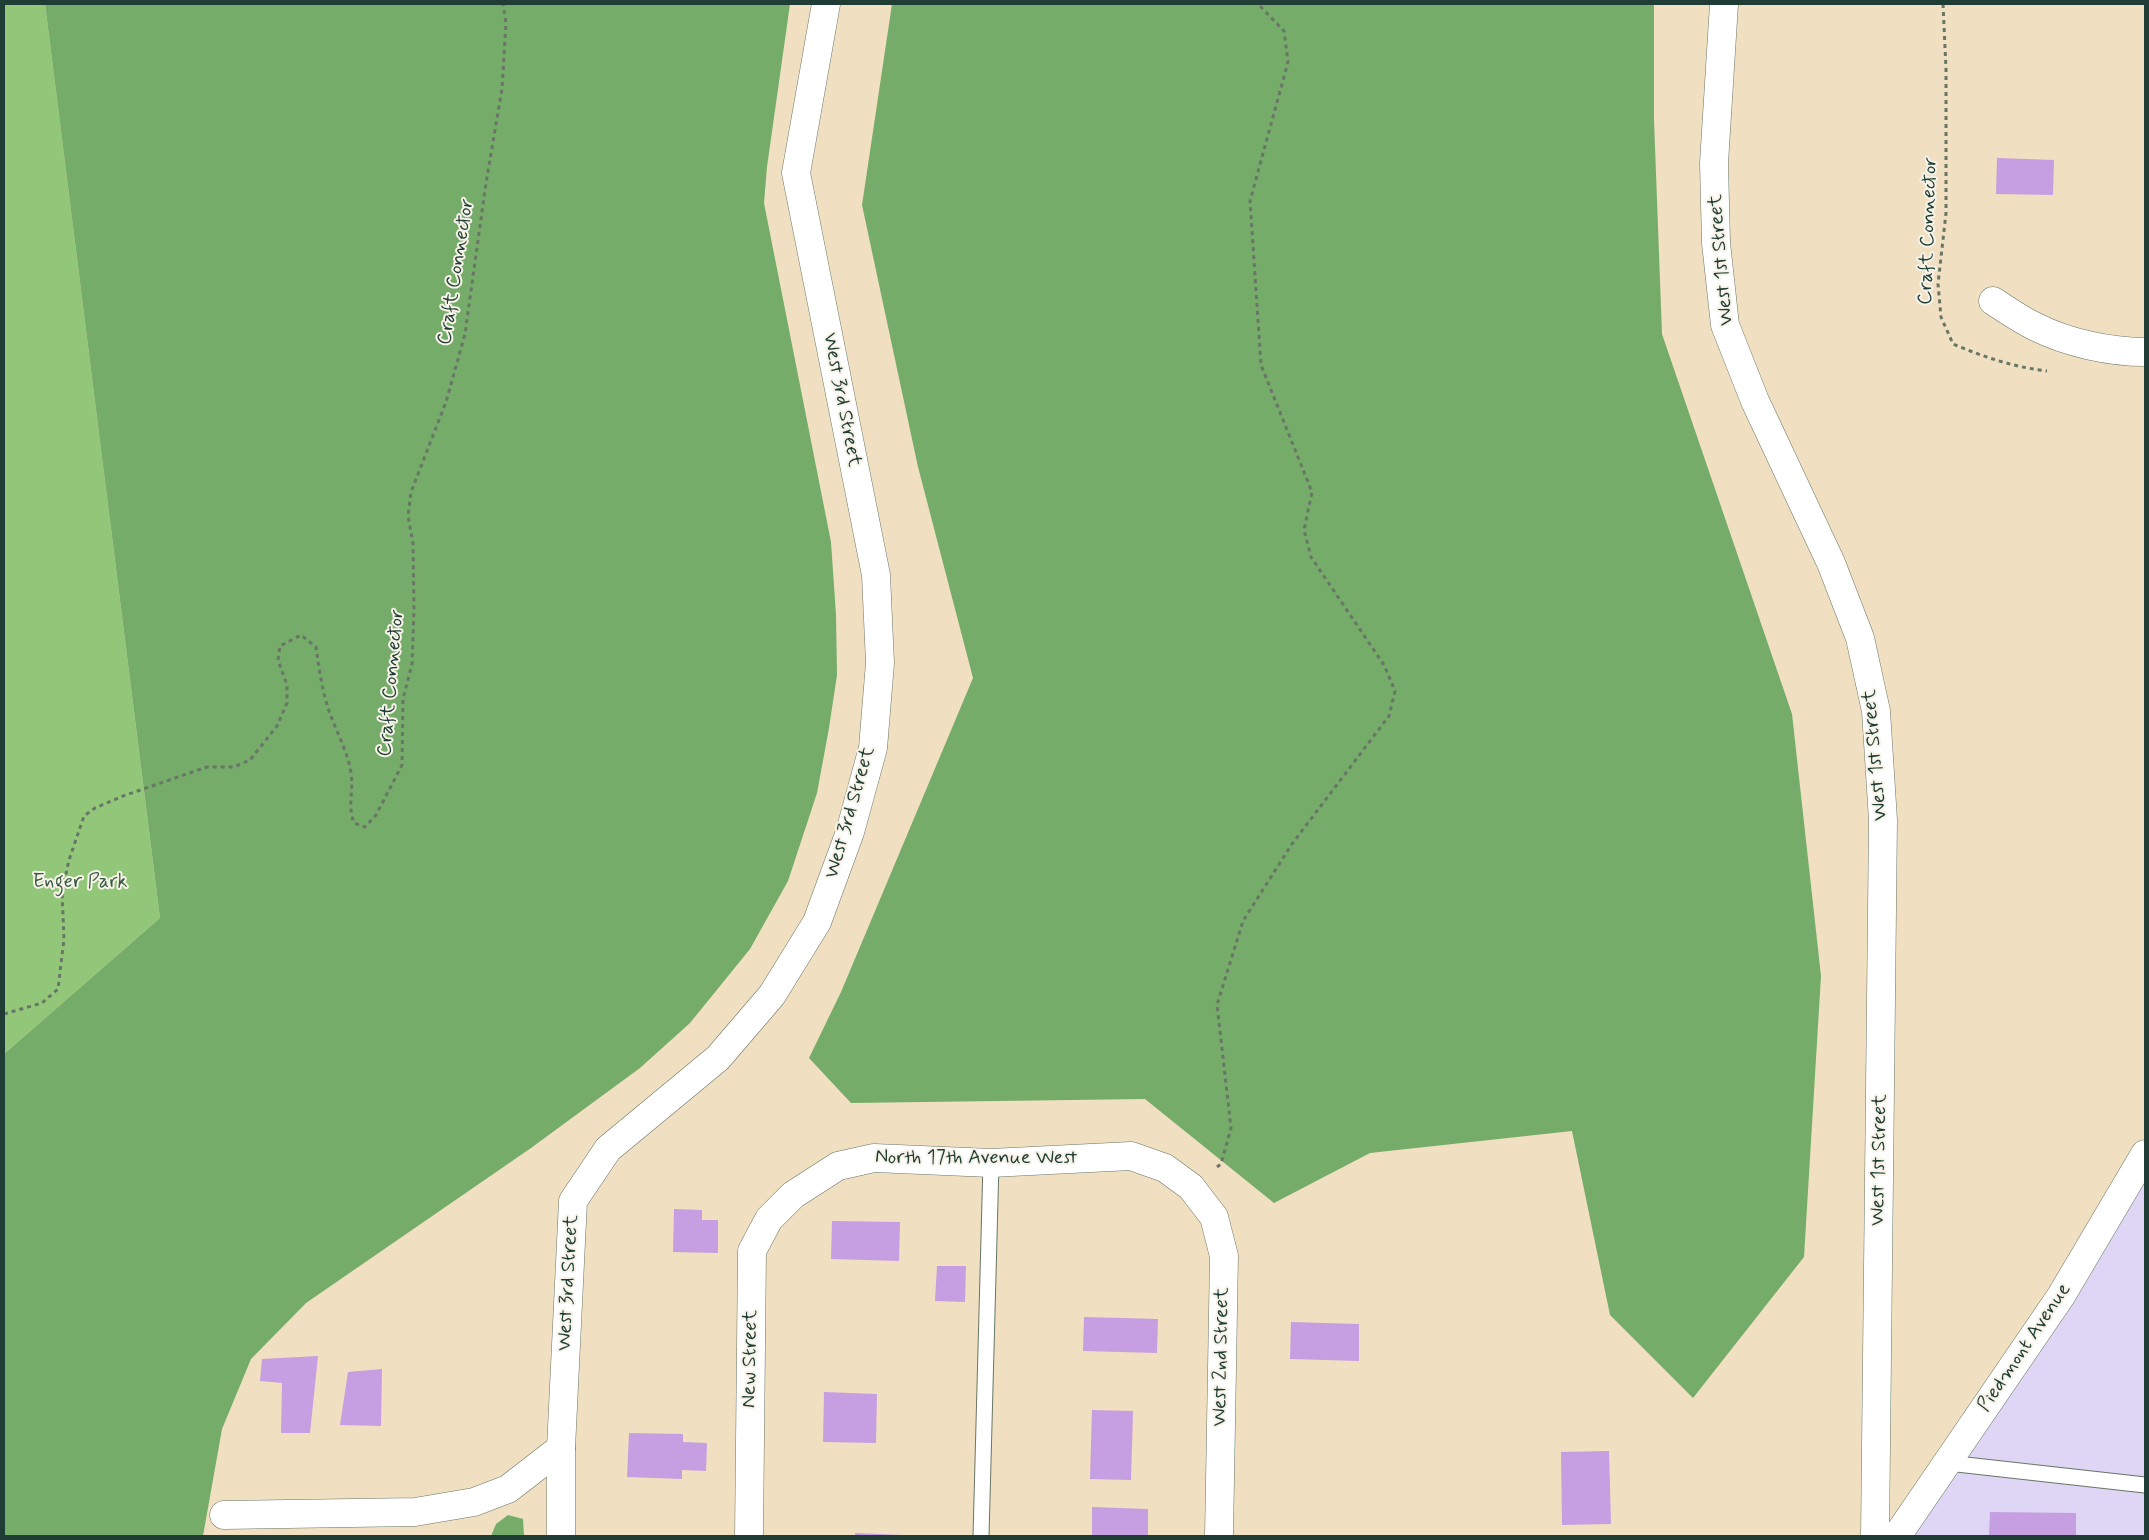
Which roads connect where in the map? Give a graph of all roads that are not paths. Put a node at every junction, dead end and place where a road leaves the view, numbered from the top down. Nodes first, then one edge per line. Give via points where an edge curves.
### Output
1 (826, 4) edge
2 (1724, 4) edge
3 (1993, 302) dead end
4 (2145, 352) edge
5 (2145, 1154) edge
6 (991, 1163) junction
7 (1191, 1186) joint
8 (793, 1195) joint
9 (561, 1448) junction
10 (1948, 1463) junction
11 (2145, 1485) edge
12 (224, 1515) dead end
13 (561, 1536) edge
14 (749, 1536) edge
15 (981, 1536) edge
16 (1219, 1536) edge
17 (1875, 1536) edge
18 (1897, 1536) edge

1 - 9 street, West 3rd Street via 796,174 876,575 880,663 873,748 850,832 817,922 772,995 718,1058 608,1149 574,1201
2 - 17 street, West 1st Street via 1714,163 1716,243 1725,325 1755,401 1830,563 1860,638 1876,711 1883,829
3 - 4 street via 2037,328 2075,342
5 - 10 street, Piedmont Avenue via 2061,1296
6 - 7 street, North 17th Avenue West via 1131,1156 1165,1168
6 - 8 street, North 17th Avenue West via 874,1158 838,1166
6 - 15 lane
7 - 16 street, West 2nd Street via 1214,1217 1224,1256
8 - 14 street, New Street via 769,1219 752,1251
9 - 12 street via 508,1489 474,1502 415,1512
9 - 13 street, West 3rd Street
10 - 11 lane
10 - 18 street, Piedmont Avenue

